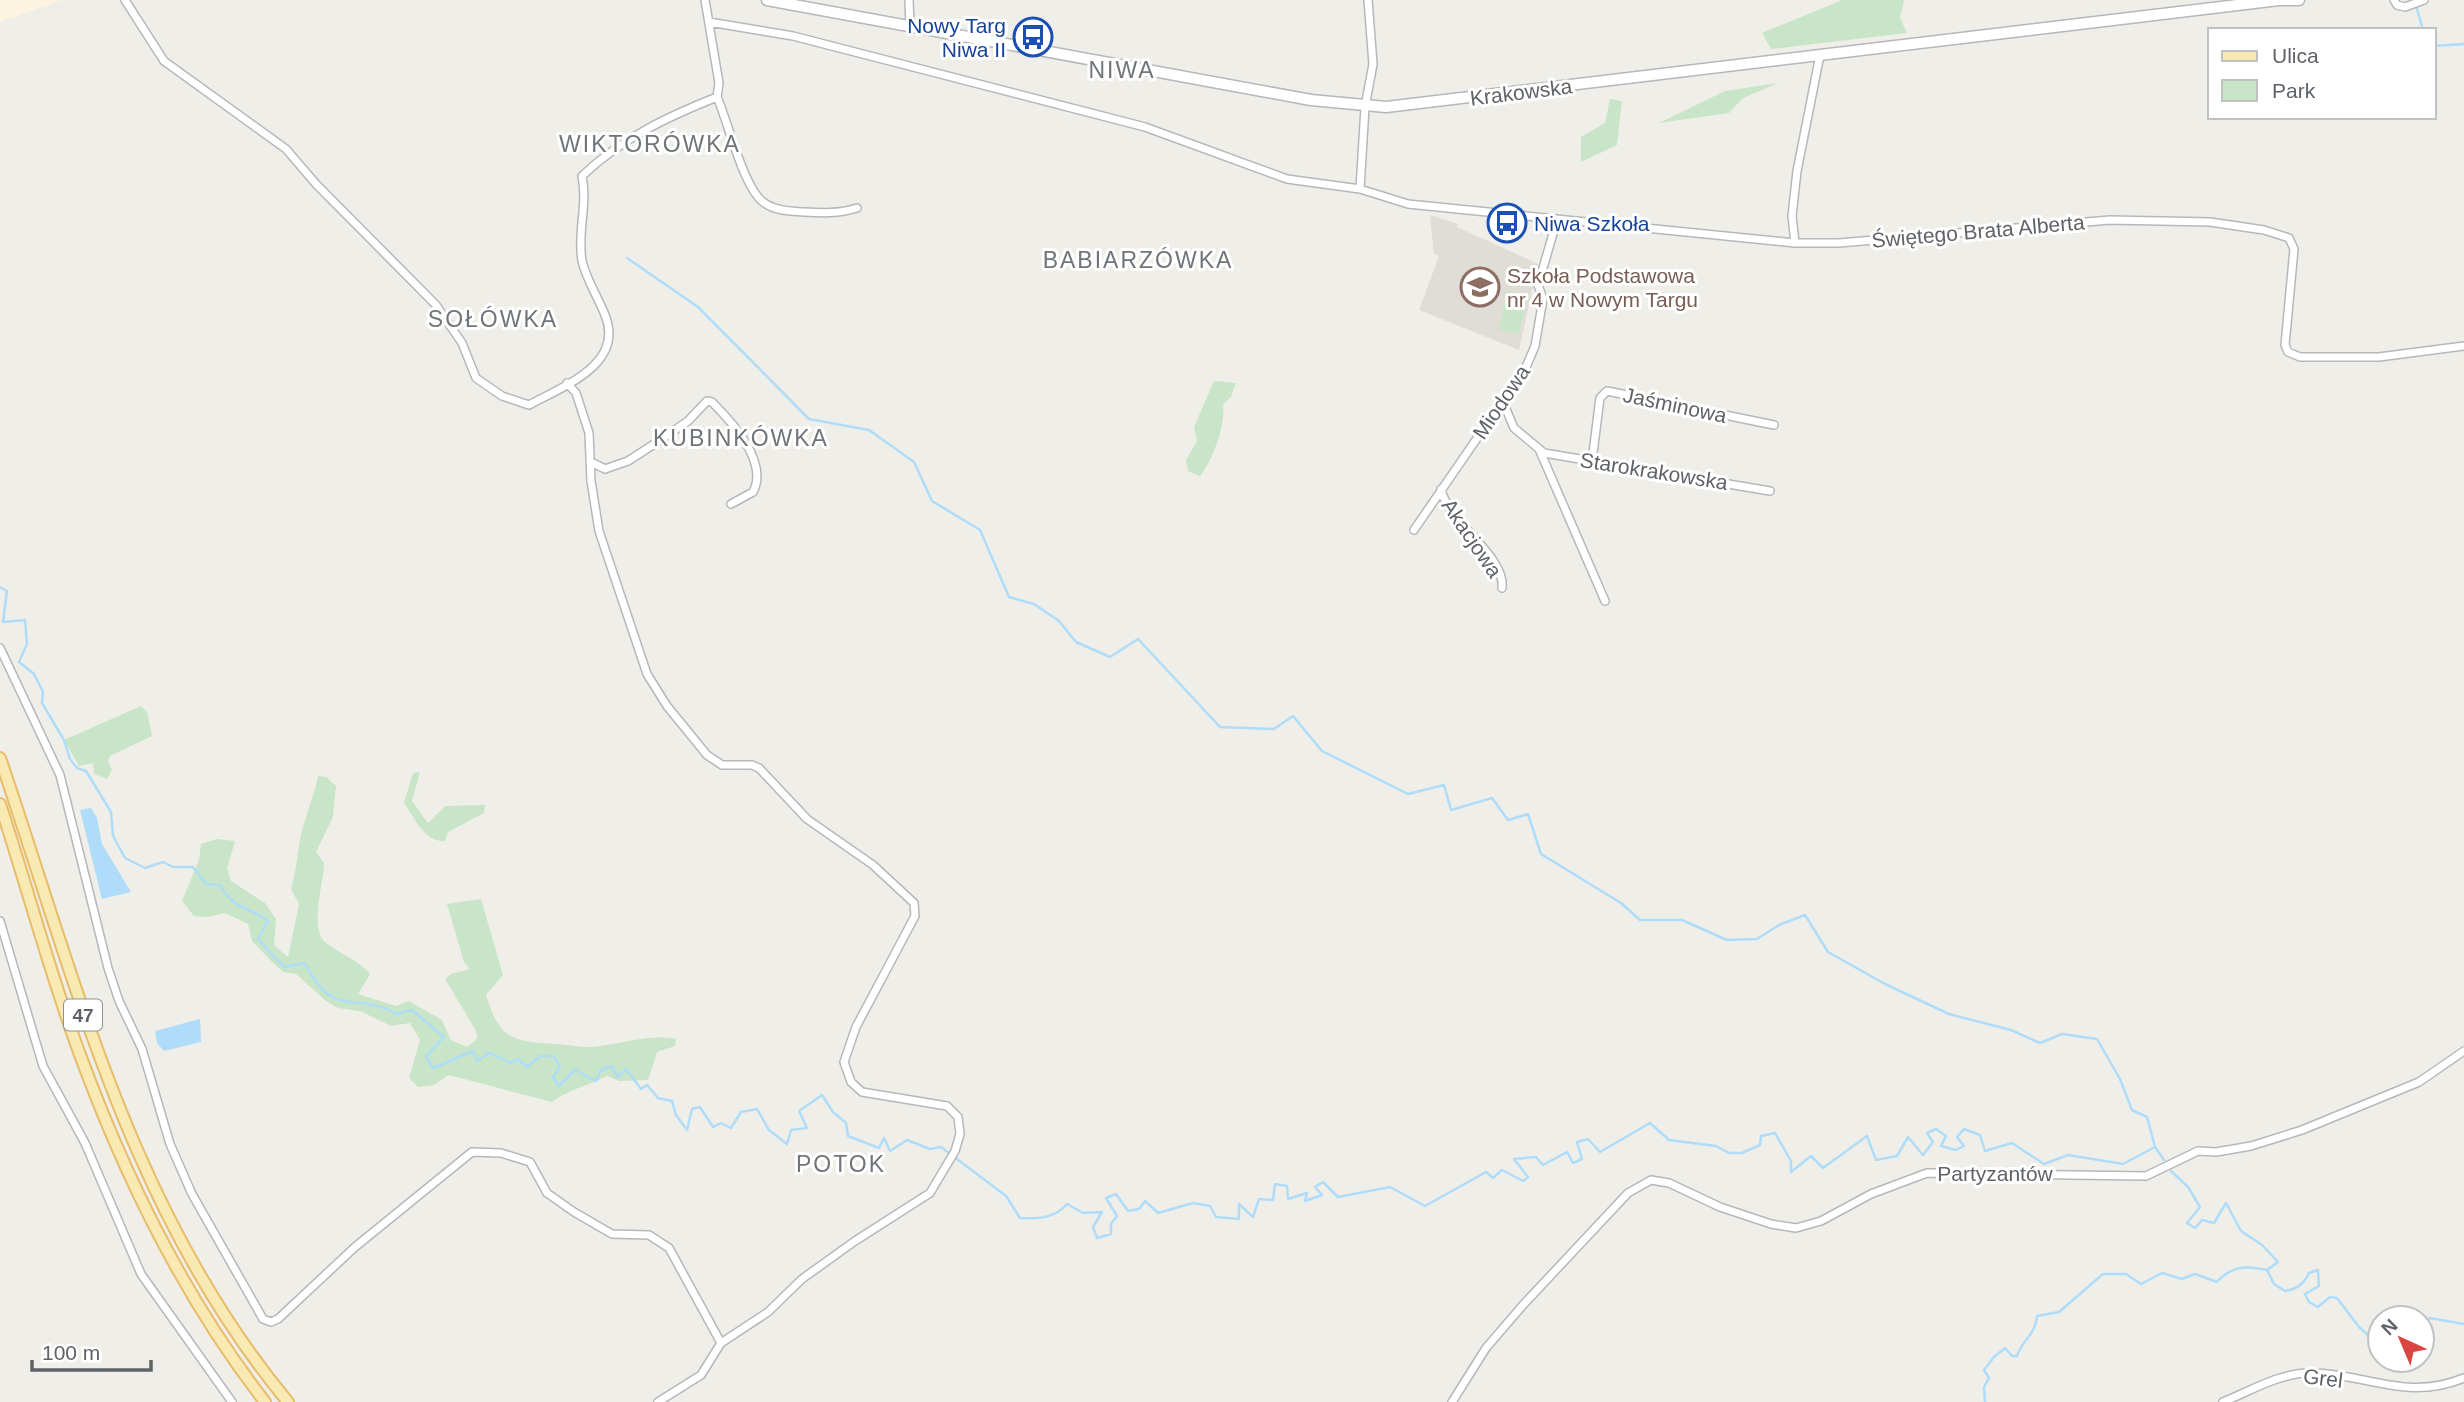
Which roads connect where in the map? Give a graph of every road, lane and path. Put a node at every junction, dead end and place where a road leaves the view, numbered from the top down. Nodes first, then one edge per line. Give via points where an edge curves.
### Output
1 (125, 0) edge
2 (705, 0) edge
3 (767, 0) edge
4 (909, 0) edge
5 (1368, 0) edge
6 (2281, 0) edge
7 (2299, 0) edge
8 (2394, 0) edge
9 (2424, 0) edge
10 (709, 22) junction
11 (910, 26) junction
12 (1820, 55) junction
13 (717, 97) junction
14 (1365, 107) junction
15 (1360, 188) junction
16 (857, 208) dead end
17 (1557, 219) junction
18 (1794, 243) junction
19 (2464, 346) edge
20 (567, 383) junction
21 (1503, 402) junction
22 (1774, 425) dead end
23 (1539, 449) junction
24 (1592, 461) junction
25 (591, 462) junction
26 (1441, 489) junction
27 (1770, 491) dead end
28 (731, 503) dead end
29 (1414, 530) dead end
30 (1502, 588) dead end
31 (1605, 601) dead end
32 (0, 648) edge
33 (0, 758) edge
34 (0, 804) edge
35 (0, 921) edge
36 (2464, 1051) edge
37 (721, 1343) junction
38 (2464, 1378) edge
39 (232, 1402) edge
40 (265, 1402) edge
41 (288, 1402) edge
42 (658, 1402) edge
43 (1452, 1402) edge
44 (2223, 1402) edge

1 - 20 street via 164,61 286,149 436,305 485,388 529,405
2 - 10 street
3 - 11 main road, Krakowska
4 - 11 street
5 - 14 street via 1373,59
6 - 7 main road, Krakowska
6 - 12 main road, Krakowska
8 - 9 street via 2405,8
10 - 13 street
10 - 15 street, Świętego Brata Alberta via 793,37 1145,127 1287,179
11 - 14 main road, Krakowska
12 - 14 main road, Krakowska via 1418,106
12 - 18 street via 1797,171
13 - 16 street via 737,159 753,191 766,204 785,211 839,214
13 - 20 street via 636,134 582,176 583,264 611,332 603,359
14 - 15 street
15 - 17 street, Świętego Brata Alberta via 1408,204
17 - 18 street, Świętego Brata Alberta
17 - 21 street, Miodowa via 1538,285 1543,299 1535,346
18 - 19 street, Świętego Brata Alberta via 2110,220 2191,220 2264,230 2289,238 2294,248 2288,352 2337,358
20 - 25 street via 582,407
21 - 23 street, Starokrakowska via 1514,428
21 - 26 street, Miodowa
22 - 24 street, Jaśminowa via 1607,391 1600,398
23 - 24 street, Starokrakowska
23 - 31 street, Starokrakowska
24 - 27 street, Starokrakowska
25 - 28 street via 606,469 628,461 688,421 707,401 712,402 752,456 757,474 753,492
25 - 37 street via 599,531 647,674 667,706 707,755 722,765 759,768 807,819 873,865 914,903 915,916 856,1027 844,1062 851,1082 862,1092 947,1105 958,1117 955,1151 930,1194 835,1255 768,1312
26 - 29 street, Miodowa
26 - 30 street, Akacjowa via 1447,505 1486,553 1503,581
32 - 37 street via 60,775 108,968 142,1049 174,1156 263,1319 278,1319 447,1169 472,1152 501,1153 530,1162 547,1193 611,1234 649,1235 669,1248
33 - 41 main road, 47 via 73,988 143,1168 220,1308
34 - 40 main road, 47 via 78,1050 128,1174 220,1338
35 - 39 street via 43,1066 85,1143 141,1274
36 - 43 street, Partyzantów via 2419,1082 2302,1130 2251,1146 2198,1151 2146,1176 1927,1173 1797,1228 1720,1207 1669,1183 1651,1180 1628,1193 1523,1305 1486,1348
37 - 42 street via 701,1375
38 - 44 street, Grel via 2436,1391 2401,1396 2328,1375 2297,1374

